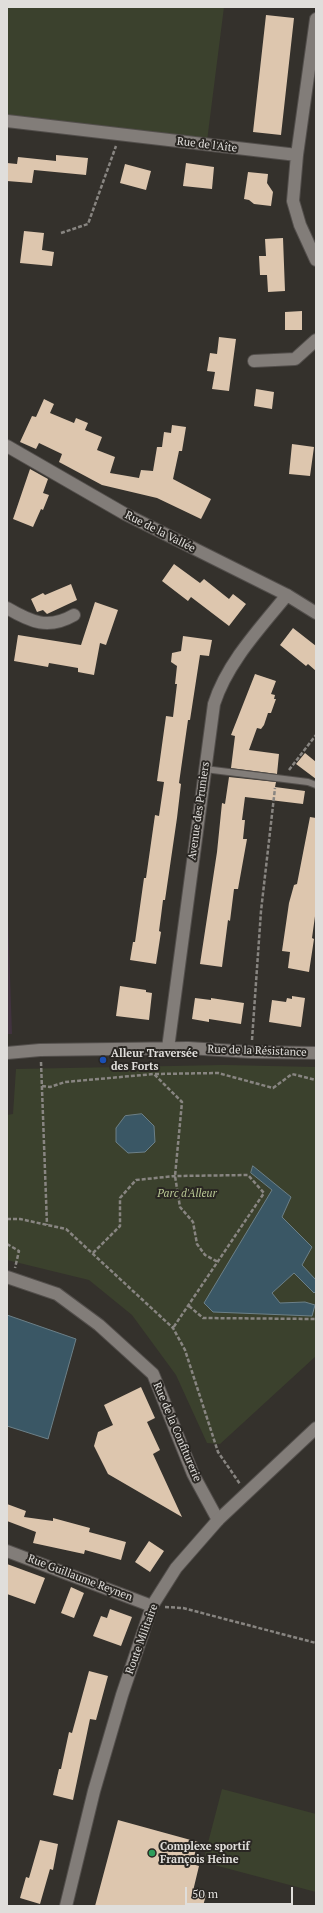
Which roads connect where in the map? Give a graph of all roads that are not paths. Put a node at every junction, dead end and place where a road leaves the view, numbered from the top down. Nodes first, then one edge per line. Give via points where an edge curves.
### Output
1 (316, 19) edge
2 (7, 121) edge
3 (297, 155) junction
4 (316, 260) edge
5 (316, 340) edge
6 (254, 361) dead end
7 (7, 446) edge
8 (287, 595) junction
9 (7, 608) edge
10 (316, 613) edge
11 (74, 615) dead end
12 (205, 769) junction
13 (316, 785) edge
14 (168, 1048) junction
15 (7, 1053) edge
16 (316, 1053) edge
17 (10, 1278) edge
18 (316, 1428) edge
19 (218, 1520) junction
20 (7, 1551) edge
21 (152, 1606) junction
22 (66, 1906) edge

1 - 3 street
2 - 3 street, Rue de l'Aîte
3 - 4 street via 293,201 300,225
5 - 6 street via 295,359
7 - 8 street, Rue de la Vallée via 125,514
8 - 10 street, Rue de la Vallée
8 - 12 street, Avenue des Pruniers via 245,648 219,688
9 - 11 street via 24,618 47,624 62,623
12 - 13 lane via 282,778
12 - 14 street, Avenue des Pruniers
14 - 15 street, Rue de la Résistance
14 - 16 street, Rue de la Résistance
17 - 19 street, Rue de la Confiturerie via 57,1294 99,1325 153,1374 193,1474
18 - 19 street, Route Militaire
19 - 21 street, Route Militaire via 176,1568
20 - 21 street, Rue Guillaume Reynen
21 - 22 street, Route Militaire via 122,1695 94,1791

